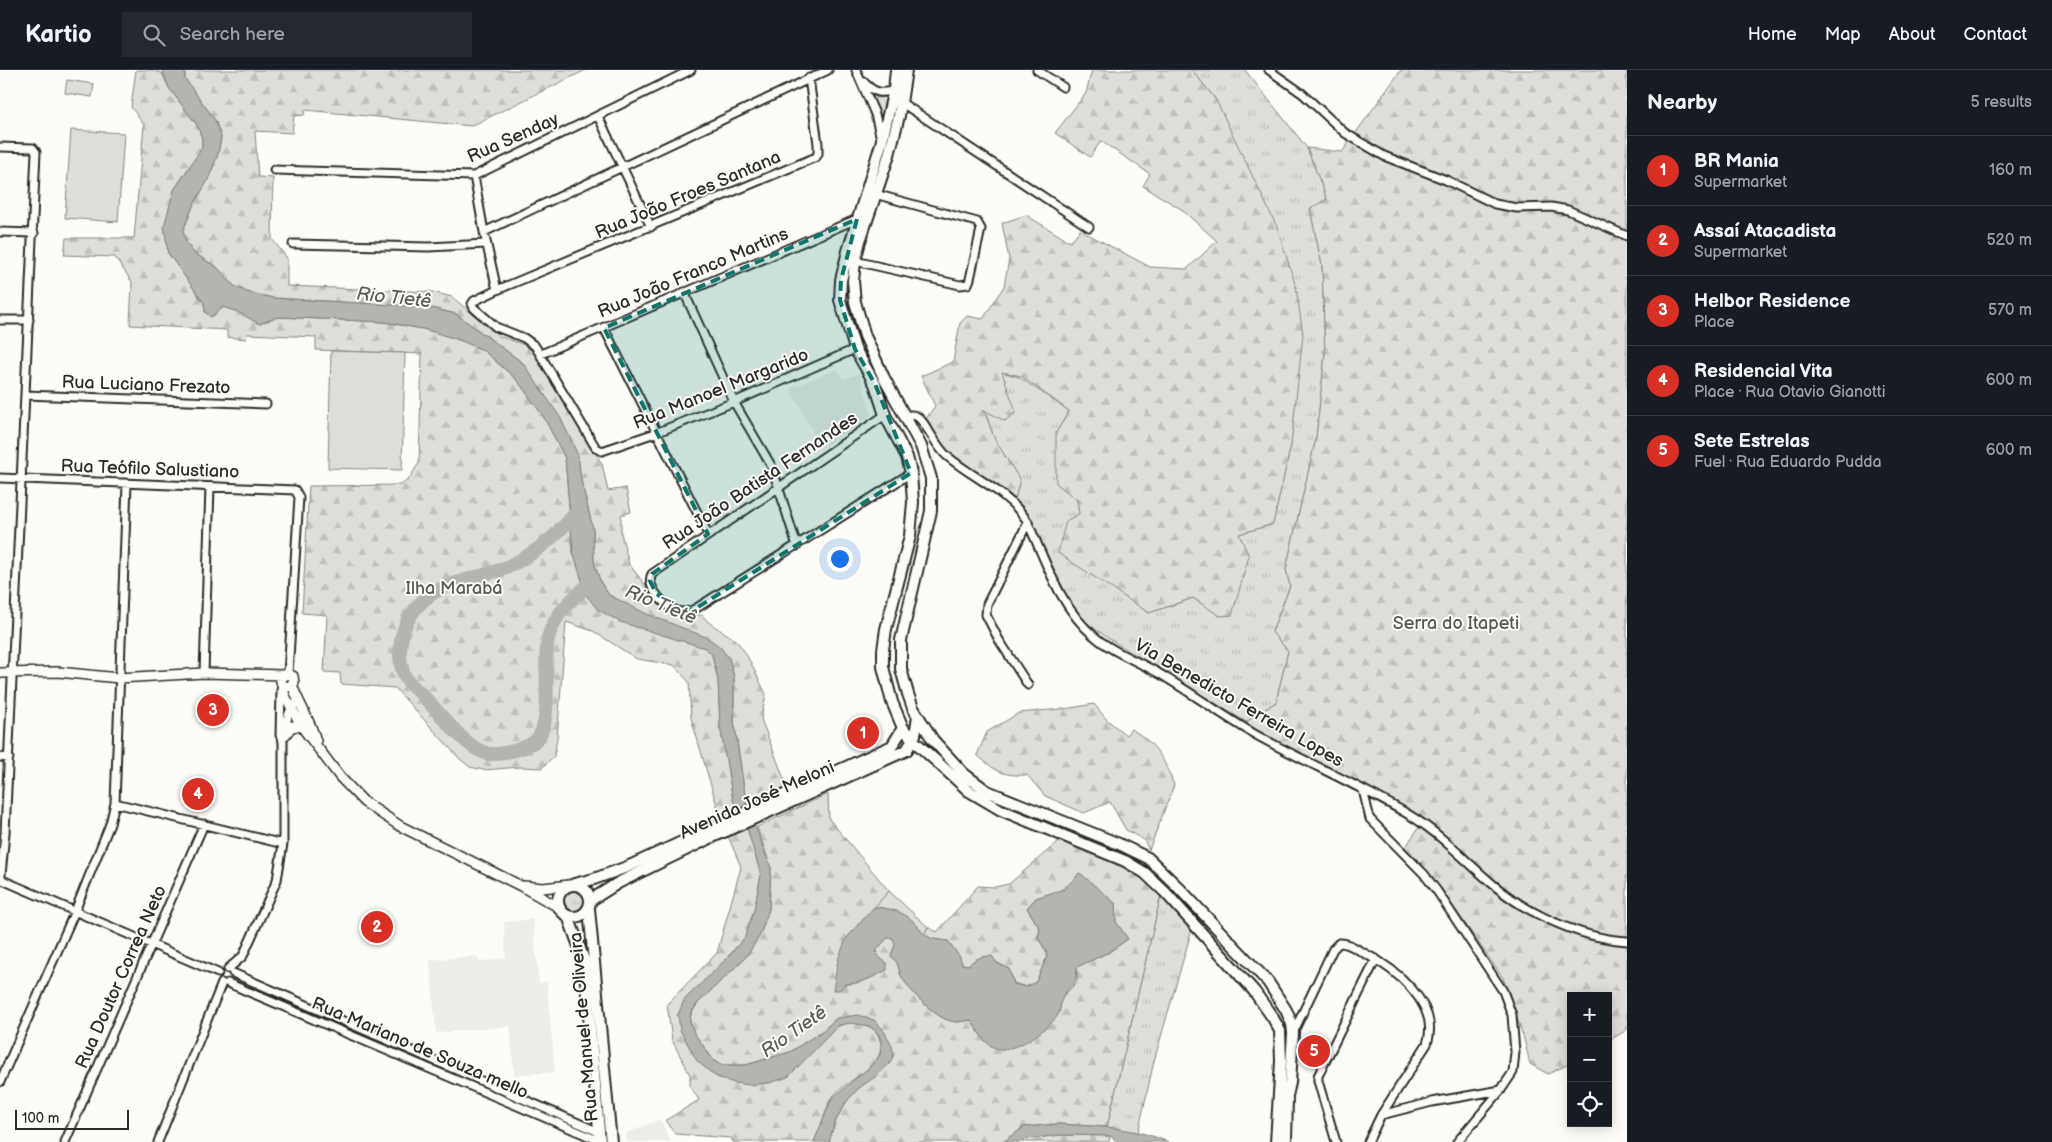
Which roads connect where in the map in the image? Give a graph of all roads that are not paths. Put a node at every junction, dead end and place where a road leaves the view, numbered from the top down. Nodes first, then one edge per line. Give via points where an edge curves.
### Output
1 (691, 70) edge
2 (828, 70) edge
3 (896, 70) edge
4 (906, 70) edge
5 (1037, 70) edge
6 (1269, 70) edge
7 (858, 73) edge
8 (809, 78) junction
9 (1063, 87) dead end
10 (894, 90) junction
11 (902, 103) junction
12 (598, 116) junction
13 (881, 144) junction
14 (0, 147) edge
15 (622, 165) junction
16 (274, 170) dead end
17 (474, 176) junction
18 (875, 194) junction
19 (857, 219) junction
20 (651, 227) junction
21 (1089, 227) dead end
22 (0, 232) edge
23 (484, 232) junction
24 (34, 233) junction
25 (1627, 236) edge
26 (293, 244) dead end
27 (486, 244) junction
28 (855, 261) junction
29 (497, 290) junction
30 (684, 292) junction
31 (0, 320) edge
32 (29, 320) junction
33 (604, 328) junction
34 (855, 349) junction
35 (541, 354) junction
36 (25, 395) junction
37 (734, 402) junction
38 (266, 404) dead end
39 (886, 415) junction
40 (904, 416) junction
41 (658, 432) junction
42 (912, 473) junction
43 (0, 478) edge
44 (22, 478) junction
45 (127, 484) junction
46 (779, 486) junction
47 (210, 487) junction
48 (1028, 522) junction
49 (708, 534) junction
50 (797, 546) junction
51 (0, 673) edge
52 (204, 673) junction
53 (11, 674) junction
54 (119, 678) junction
55 (283, 679) junction
56 (1028, 685) dead end
57 (295, 704) junction
58 (918, 716) junction
59 (302, 727) junction
60 (903, 728) junction
61 (284, 738) junction
62 (913, 740) junction
63 (316, 744) junction
64 (0, 757) edge
65 (9, 758) junction
66 (1363, 790) junction
67 (115, 803) junction
68 (768, 808) junction
69 (5, 815) junction
70 (204, 824) junction
71 (0, 825) edge
72 (708, 835) junction
73 (283, 844) junction
74 (0, 876) edge
75 (572, 885) junction
76 (521, 886) junction
77 (590, 904) junction
78 (560, 908) junction
79 (75, 911) junction
80 (568, 916) junction
81 (1627, 941) edge
82 (152, 943) junction
83 (1376, 959) junction
84 (230, 971) junction
85 (218, 973) junction
86 (225, 983) junction
87 (1293, 1033) junction
88 (0, 1082) edge
89 (1501, 1090) junction
90 (1381, 1114) junction
91 (602, 1139) edge
92 (65, 1142) edge
93 (158, 1142) edge
94 (1276, 1142) edge
95 (1286, 1142) edge
96 (1336, 1142) edge
97 (1368, 1142) edge
98 (1457, 1142) edge

1 - 12 street, Rua Senday
2 - 8 street
3 - 10 main road
4 - 11 main road
5 - 9 street
6 - 25 street via 1303,94 1344,133 1384,156 1446,180 1495,204 1568,210
7 - 10 street via 876,92 882,94
7 - 13 street via 875,114
8 - 15 street
8 - 20 street, Rua João Froes Santana via 818,156
10 - 13 main road
11 - 18 main road
11 - 21 street
12 - 15 street
12 - 17 street, Rua Senday
13 - 19 main road
14 - 24 street via 33,148 36,152
15 - 20 street
15 - 23 street
16 - 17 street, Rua Senday
17 - 23 street
18 - 28 main road
18 - 28 street via 977,222 981,229 970,279 968,284 960,285
19 - 30 street, Rua João Franco Martins
19 - 34 main road via 841,280 840,300
20 - 29 street, Rua João Froes Santana
22 - 24 street
23 - 27 street
24 - 32 street
26 - 27 street via 428,247
27 - 29 street
28 - 40 main road via 854,295 862,327
29 - 35 street, Rua João Froes Santana via 474,301 474,308 496,327 530,341
30 - 33 street, Rua João Franco Martins
30 - 37 street
31 - 32 street
32 - 36 street
33 - 35 street, Rua João Franco Martins
33 - 41 street
34 - 37 street, Rua Manoel Margarido
34 - 39 main road via 875,384
35 - 41 street, Rua Manoel Margarido via 596,448 604,450
36 - 38 street, Rua Luciano Frezato
36 - 44 street
37 - 41 street, Rua Manoel Margarido
37 - 46 street via 772,467
39 - 42 main road
39 - 46 street, Rua João Batista Fernandes
40 - 48 street, Via Benedicto Ferreira Lopes via 920,418 946,456 1008,498
40 - 58 main road via 928,466 932,489 931,511 900,655 904,683
41 - 49 street
42 - 50 street
42 - 60 main road via 910,536 883,650 888,691
43 - 44 street, Rua Teófilo Salustiano
44 - 45 street, Rua Teófilo Salustiano
44 - 53 street
45 - 47 street, Rua Teófilo Salustiano
45 - 54 street
46 - 49 street, Rua João Batista Fernandes
46 - 50 street
47 - 52 street
47 - 55 street, Rua Teófilo Salustiano via 290,489 298,493
48 - 56 street via 987,604 986,615
48 - 66 street, Via Benedicto Ferreira Lopes via 1070,609 1094,637 1255,734
49 - 50 street, Rua João Batista Fernandes via 652,574 651,585 666,603 678,611 689,611
51 - 53 street
52 - 54 street
52 - 55 street
53 - 54 street via 58,672
53 - 65 street
54 - 67 street
55 - 57 street via 284,696
55 - 57 street via 286,687 292,685
55 - 61 street via 280,735
57 - 59 street
57 - 61 street via 287,715
57 - 63 street via 312,729
58 - 62 main road
58 - 87 main road via 964,774 987,791 1148,858 1268,982 1283,1004
59 - 61 street via 292,726
59 - 63 street
60 - 62 main road
60 - 68 main road, Avenida José Meloni via 892,746
61 - 73 street
62 - 68 main road, Avenida José Meloni via 907,750
62 - 94 main road via 957,782 984,801 1139,868 1159,885 1206,937 1264,1004 1280,1031
63 - 76 street, Avenida José Meloni via 354,793 375,811
64 - 65 street
65 - 69 street
66 - 81 street, Via Benedicto Ferreira Lopes via 1427,827 1511,898 1530,910 1567,927
66 - 89 street via 1370,819 1424,874 1503,991 1512,1015 1515,1052 1513,1072
67 - 70 street
67 - 79 street via 110,824
68 - 72 main road, Avenida José Meloni
69 - 71 street
69 - 74 street
70 - 73 street
70 - 82 street, Rua Doutor Correa Neto
72 - 75 main road, Avenida José Meloni
72 - 77 main road, Avenida José Meloni via 618,883
73 - 84 street via 277,880 243,956
74 - 79 street
75 - 76 street, Avenida José Meloni
75 - 77 main road via 579,885 587,891
75 - 78 main road via 564,888 558,897
76 - 78 street, Avenida José Meloni
77 - 80 main road via 577,917
77 - 91 main road, Rua Manuel de Oliveira
78 - 80 main road
79 - 82 street
79 - 88 street
80 - 91 main road, Rua Manuel de Oliveira via 584,960
82 - 85 street
82 - 92 street, Rua Doutor Correa Neto
83 - 87 street via 1339,943 1333,949
83 - 90 street via 1403,980 1416,996 1431,1031 1427,1044
83 - 96 street via 1318,1079
84 - 85 street via 222,969
84 - 86 street via 232,979
84 - 91 street, Rua Mariano de Souza mello
85 - 86 street via 218,978
86 - 91 street, Rua Mariano de Souza mello
86 - 93 street
87 - 95 main road
89 - 90 street
89 - 98 street
90 - 97 street

